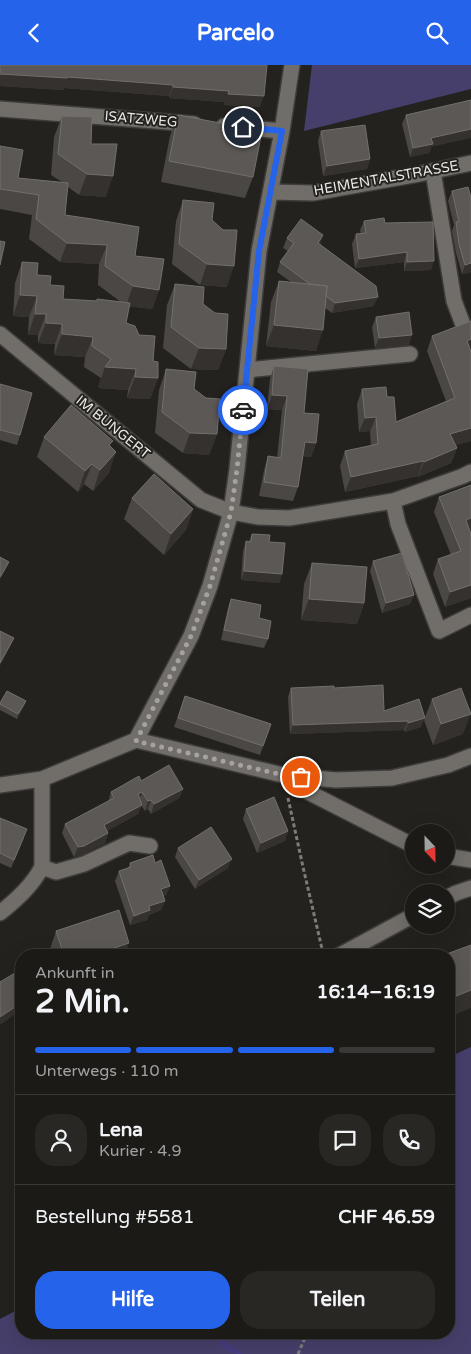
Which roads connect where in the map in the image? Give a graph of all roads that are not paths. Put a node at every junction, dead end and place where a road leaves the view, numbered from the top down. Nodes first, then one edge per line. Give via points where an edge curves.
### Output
1 (292, 65) edge
2 (0, 109) edge
3 (282, 131) junction
4 (471, 163) edge
5 (433, 171) junction
6 (271, 192) junction
7 (462, 322) edge
8 (0, 334) edge
9 (410, 354) dead end
10 (247, 370) junction
11 (471, 472) edge
12 (394, 501) junction
13 (231, 512) junction
14 (471, 615) edge
15 (136, 741) junction
16 (471, 756) edge
17 (283, 775) junction
18 (42, 779) junction
19 (0, 785) edge
20 (405, 841) edge
21 (150, 846) dead end
22 (455, 857) edge
23 (471, 860) edge
24 (42, 867) junction
25 (471, 888) edge
26 (455, 894) edge
27 (0, 913) edge
28 (405, 920) edge
29 (351, 949) edge

1 - 3 street
2 - 3 street, ISATZWEG
3 - 6 street
4 - 5 street, HEIMENTALSTRASSE
5 - 6 street, HEIMENTALSTRASSE via 313,193
5 - 7 street via 454,301
6 - 10 street via 259,251
8 - 13 street, IM BUNGERT via 201,500
9 - 10 street
10 - 13 street
11 - 12 street, IM BUNGERT
12 - 13 street, IM BUNGERT via 289,518
12 - 14 street via 398,524 439,631
13 - 15 street via 210,586 191,636
15 - 17 street
15 - 18 street
16 - 17 street via 392,778 336,780
17 - 20 street via 310,793
18 - 19 street
18 - 24 street
21 - 24 street via 129,843 84,864 56,872
22 - 23 street
24 - 27 street via 18,898
25 - 26 street
28 - 29 street

